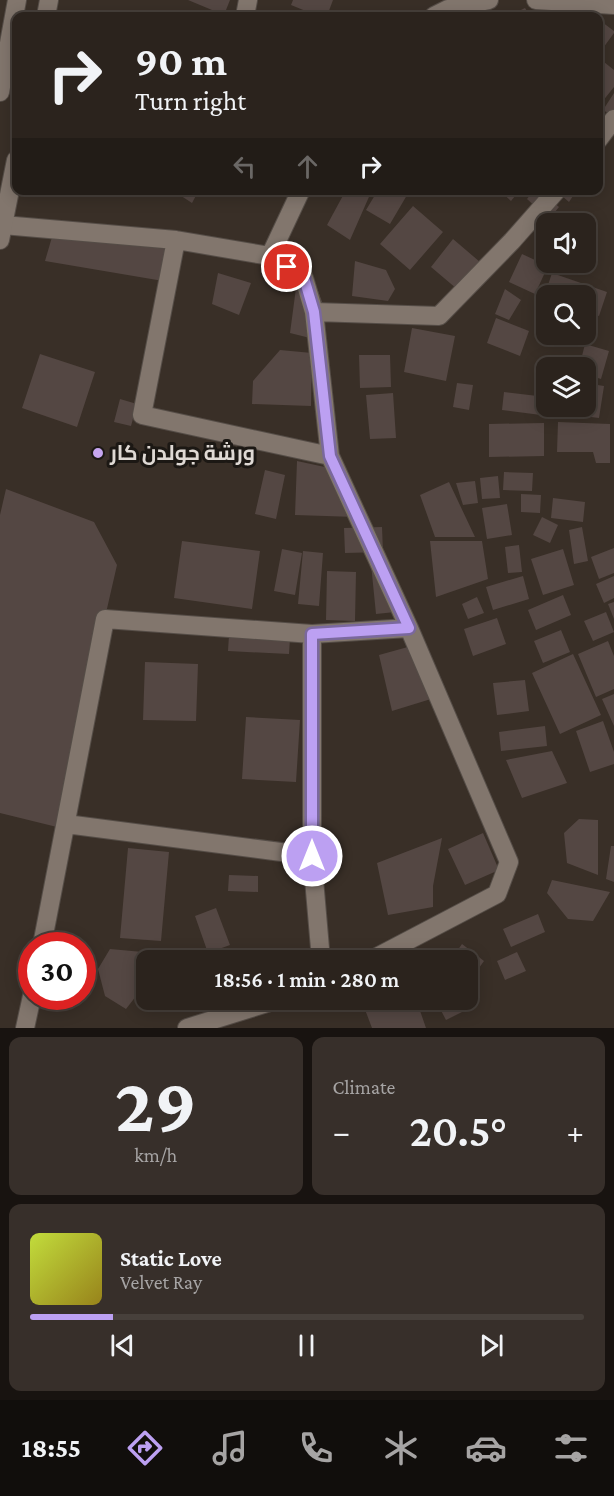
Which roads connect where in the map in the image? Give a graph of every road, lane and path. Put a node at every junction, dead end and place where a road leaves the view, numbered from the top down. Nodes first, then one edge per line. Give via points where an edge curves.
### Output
1 (489, 0) edge
2 (536, 0) edge
3 (614, 5) edge
4 (442, 12) edge
5 (12, 27) edge
6 (0, 92) edge
7 (614, 119) edge
8 (603, 133) edge
9 (12, 180) edge
10 (300, 195) edge
11 (553, 195) edge
12 (2, 232) edge
13 (176, 240) junction
14 (270, 256) junction
15 (314, 312) junction
16 (330, 456) junction
17 (409, 628) junction
18 (312, 634) junction
19 (66, 824) junction
20 (312, 856) junction
21 (45, 932) edge
22 (320, 950) edge
23 (390, 950) edge
24 (29, 1010) edge
25 (245, 1010) edge
26 (25, 1028) edge
27 (188, 1028) edge

1 - 4 street
2 - 3 street
5 - 6 street
7 - 8 street
9 - 12 street
10 - 14 street
11 - 15 street via 439,316
12 - 13 street
13 - 14 street
13 - 16 street via 142,415
14 - 15 street via 304,278
15 - 16 street
16 - 17 street
17 - 18 street
17 - 23 street via 509,862 496,894
18 - 19 street via 105,619
18 - 20 street
19 - 20 street
19 - 21 street
20 - 22 street
24 - 26 street
25 - 27 street

